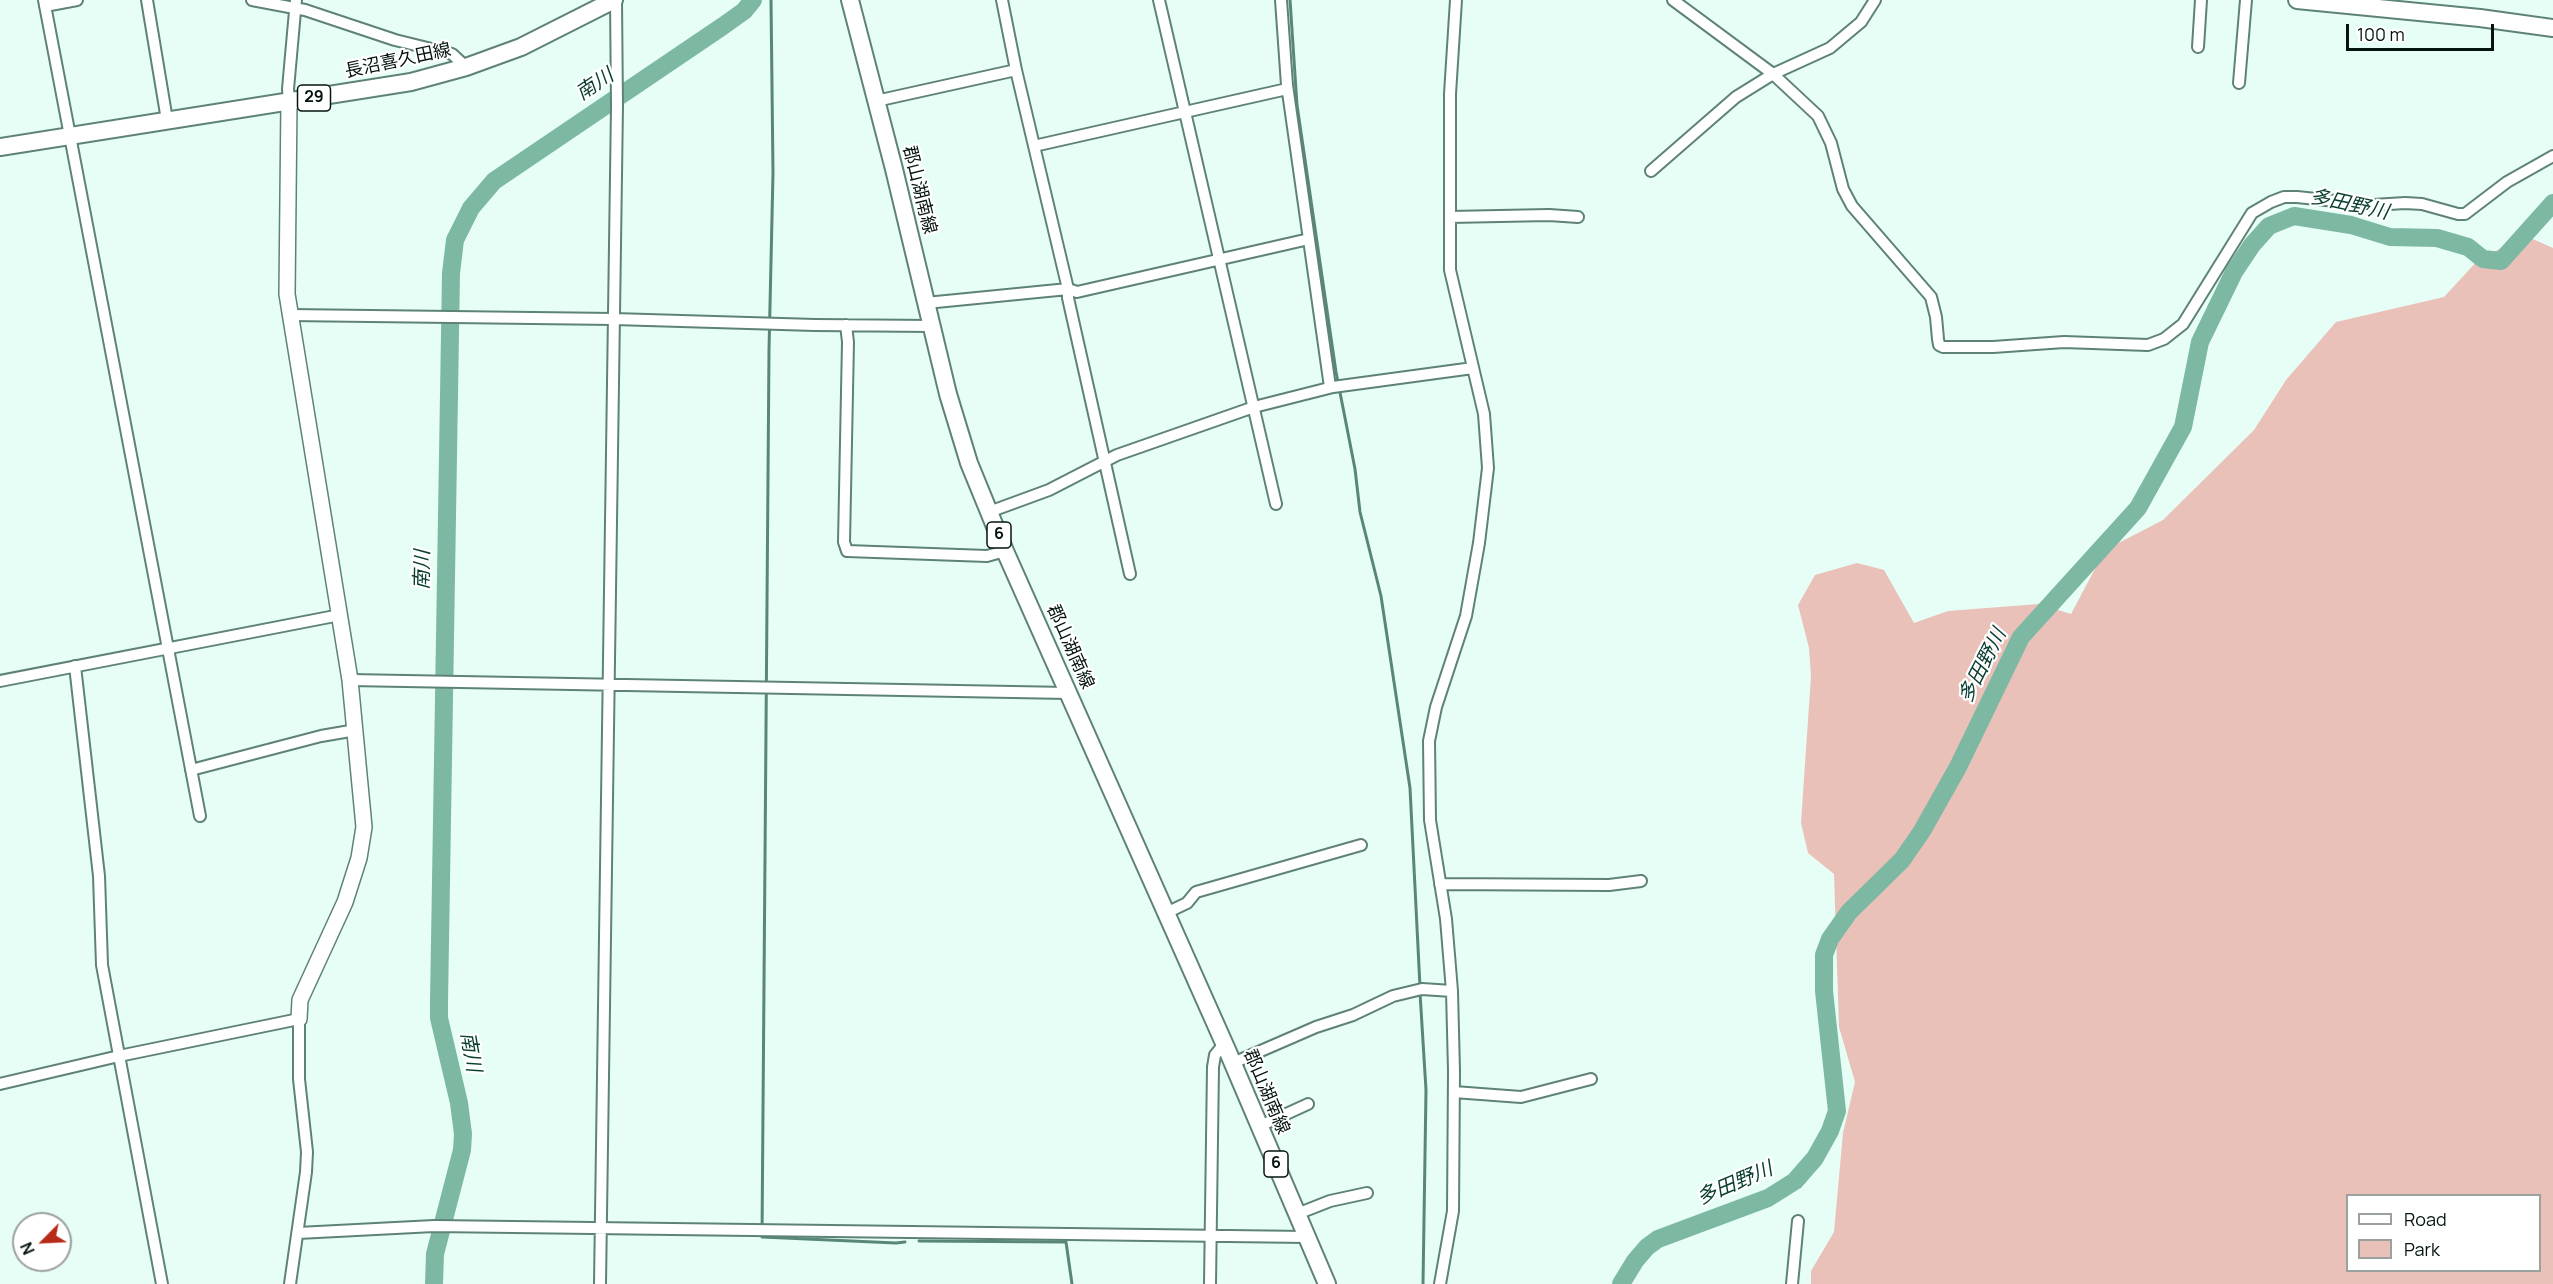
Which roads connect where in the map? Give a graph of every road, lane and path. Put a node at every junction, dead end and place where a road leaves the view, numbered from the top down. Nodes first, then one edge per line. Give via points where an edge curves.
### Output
1 (77, 0) edge
2 (147, 0) edge
3 (252, 0) edge
4 (615, 0) edge
5 (850, 0) edge
6 (1002, 0) edge
7 (1158, 0) edge
8 (1281, 0) edge
9 (1455, 0) edge
10 (1673, 0) edge
11 (1875, 0) edge
12 (2201, 0) edge
13 (2246, 0) edge
14 (2297, 0) edge
15 (45, 3) edge
16 (295, 4) edge
17 (2553, 28) edge
18 (2198, 47) dead end
19 (466, 67) junction
20 (1016, 70) junction
21 (1773, 74) junction
22 (2239, 83) dead end
23 (1287, 89) junction
24 (289, 101) junction
25 (876, 101) junction
26 (1185, 114) junction
27 (167, 120) junction
28 (71, 136) junction
29 (1034, 146) junction
30 (0, 147) edge
31 (2553, 156) edge
32 (1651, 171) dead end
33 (1450, 217) junction
34 (1578, 217) dead end
35 (1309, 239) junction
36 (1220, 258) junction
37 (1068, 289) junction
38 (926, 303) junction
39 (289, 315) junction
40 (614, 319) junction
41 (846, 325) junction
42 (932, 326) junction
43 (1473, 368) junction
44 (1330, 387) junction
45 (1254, 407) junction
46 (1105, 460) junction
47 (1276, 504) dead end
48 (989, 512) junction
49 (1005, 551) junction
50 (1130, 574) dead end
51 (340, 615) junction
52 (168, 648) junction
53 (75, 666) junction
54 (350, 680) junction
55 (0, 681) edge
56 (608, 685) junction
57 (1068, 693) junction
58 (356, 730) junction
59 (191, 770) junction
60 (200, 816) dead end
61 (1361, 845) dead end
62 (1641, 881) dead end
63 (1440, 884) junction
64 (1166, 913) junction
65 (1452, 991) junction
66 (299, 1019) junction
67 (1224, 1044) junction
68 (119, 1056) junction
69 (1233, 1063) junction
70 (1591, 1079) dead end
71 (0, 1084) edge
72 (1454, 1092) junction
73 (1308, 1104) dead end
74 (1260, 1126) junction
75 (1367, 1193) dead end
76 (1297, 1214) junction
77 (1798, 1221) dead end
78 (601, 1228) junction
79 (298, 1233) junction
80 (1210, 1237) junction
81 (1307, 1237) junction
82 (162, 1284) edge
83 (290, 1284) edge
84 (600, 1284) edge
85 (1210, 1284) edge
86 (1328, 1284) edge
87 (1440, 1284) edge
88 (1792, 1284) edge

1 - 15 street
2 - 27 street
3 - 16 street
4 - 19 main road, 長沼喜久田線 / 29 via 521,48
4 - 40 street
5 - 25 main road, 郡山湖南線 / 6
6 - 20 street
7 - 26 street
8 - 23 street
9 - 33 street
10 - 21 street
11 - 21 street via 1861,21 1830,48
12 - 18 street
13 - 22 street
14 - 17 main road
15 - 28 street
16 - 19 street via 395,39 452,54
16 - 24 street
19 - 24 main road, 長沼喜久田線 / 29 via 411,82
20 - 25 street
20 - 29 street
21 - 31 street via 1818,116 1852,206 1931,297 1939,345 1948,348 2064,342 2148,345 2164,339 2183,324 2252,213 2271,202 2297,196 2373,206 2414,203 2465,214 2507,182
21 - 32 street via 1736,97
23 - 26 street
23 - 35 street
24 - 27 main road, 長沼喜久田線 / 29
24 - 39 street
25 - 38 main road, 郡山湖南線 / 6
26 - 29 street
26 - 36 street
27 - 28 main road, 長沼喜久田線 / 29
28 - 30 main road, 長沼喜久田線 / 29
28 - 52 street
29 - 37 street
33 - 34 street
33 - 43 street via 1452,285
35 - 36 street
35 - 44 street
36 - 37 street via 1077,292
36 - 45 street
37 - 38 street
37 - 46 street
38 - 42 main road, 郡山湖南線 / 6
39 - 40 street
39 - 51 street
40 - 41 street
40 - 56 street
41 - 42 street
41 - 49 street via 847,551 987,556
42 - 48 main road, 郡山湖南線 / 6 via 956,424
43 - 44 street
43 - 63 street via 1484,414 1488,468 1467,607 1429,741 1430,820
44 - 45 street
45 - 46 street
45 - 47 street
46 - 48 street via 1049,490
46 - 50 street
48 - 49 main road, 郡山湖南線 / 6
49 - 57 main road, 郡山湖南線 / 6
51 - 52 street
51 - 54 street
52 - 53 street
52 - 59 street
53 - 55 street
53 - 68 street via 99,876 102,965
54 - 56 street
54 - 58 street
56 - 57 street
56 - 78 street
57 - 64 main road, 郡山湖南線 / 6
58 - 59 street
58 - 66 street via 364,810 362,842 345,902 300,1000
59 - 60 street
61 - 64 street via 1196,892 1187,903
62 - 63 street via 1609,885
63 - 65 street
64 - 67 main road, 郡山湖南線 / 6
65 - 69 street via 1422,989 1393,996
65 - 72 street
66 - 68 street
66 - 79 street via 299,1079 307,1152
67 - 69 main road, 郡山湖南線 / 6
67 - 80 street via 1215,1055 1213,1067
68 - 71 street
68 - 82 street
69 - 74 main road, 郡山湖南線 / 6
70 - 72 street via 1525,1097
72 - 87 street via 1453,1211
73 - 74 street
74 - 76 main road, 郡山湖南線 / 6
75 - 76 street
76 - 81 main road, 郡山湖南線 / 6
77 - 88 street
78 - 79 street via 434,1226
78 - 80 street
78 - 84 street
79 - 83 street
80 - 81 street
80 - 85 street
81 - 86 main road, 郡山湖南線 / 6

